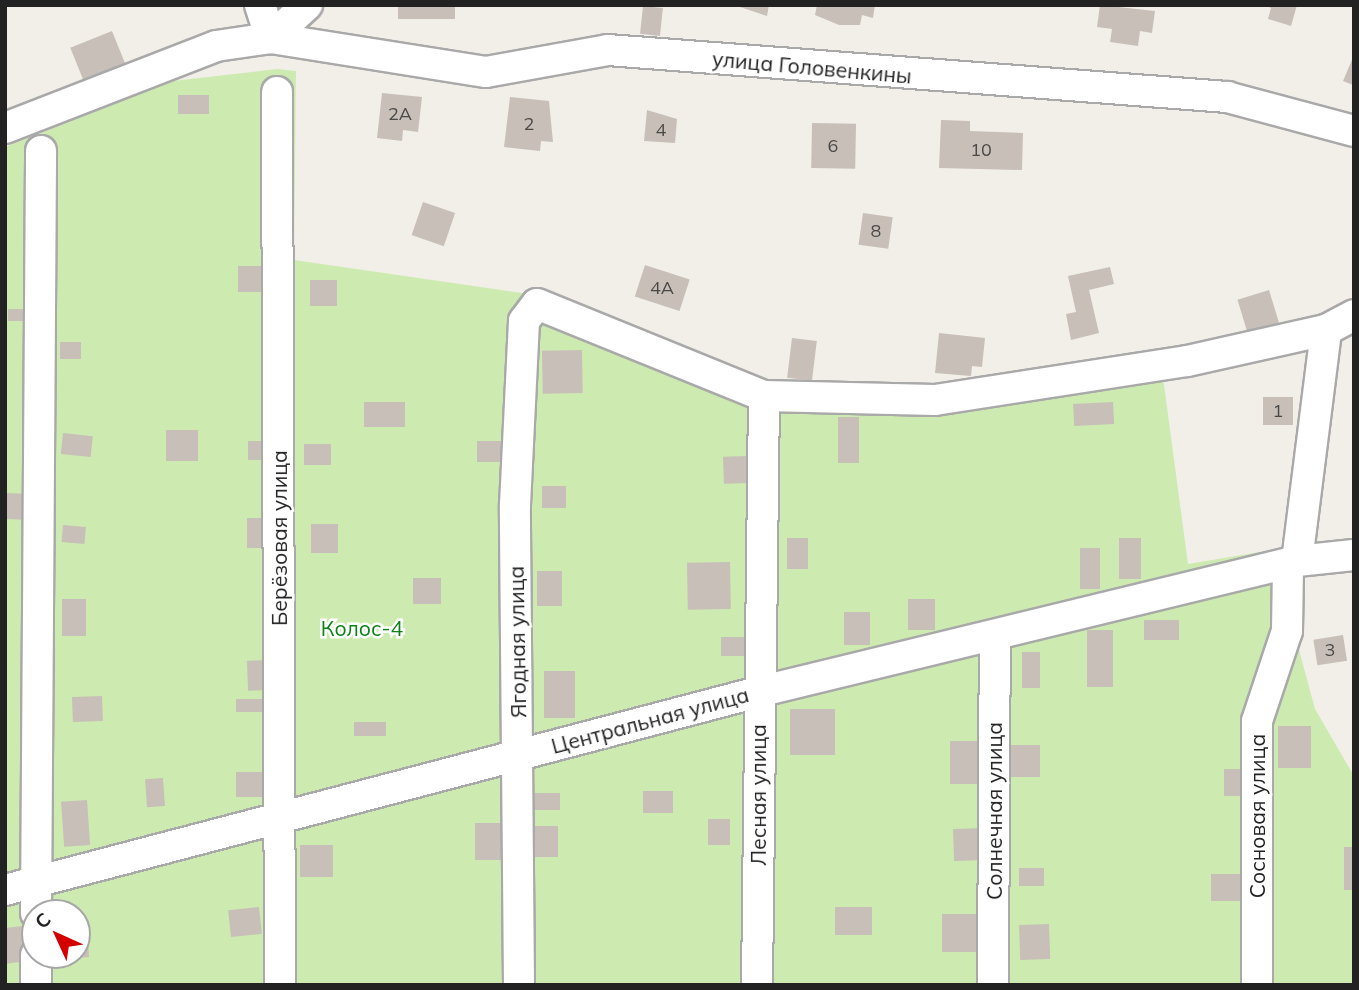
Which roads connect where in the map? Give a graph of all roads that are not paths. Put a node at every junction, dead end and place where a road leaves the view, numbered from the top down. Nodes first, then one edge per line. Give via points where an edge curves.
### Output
1 (260, 5) edge
2 (307, 5) edge
3 (271, 38) junction
4 (277, 92) dead end
5 (7, 125) edge
6 (1354, 131) edge
7 (41, 151) dead end
8 (1354, 315) edge
9 (1326, 330) junction
10 (764, 396) junction
11 (1354, 555) edge
12 (1292, 564) junction
13 (995, 638) junction
14 (758, 692) junction
15 (519, 755) junction
16 (280, 818) junction
17 (37, 882) junction
18 (5, 890) edge
19 (36, 899) edge
20 (280, 985) edge
21 (519, 985) edge
22 (757, 985) edge
23 (993, 985) edge
24 (1257, 985) edge

1 - 3 street
2 - 3 street
3 - 5 street, улица Головенкины via 216,46
3 - 6 street, улица Головенкины via 486,72 608,50 1227,97
4 - 16 street, Берёзовая улица
7 - 17 street
8 - 9 street
9 - 10 street via 1187,360 935,400
9 - 12 street, Сосновая улица
10 - 14 street, Лесная улица
10 - 15 street, Ягодная улица via 537,304 524,321 515,505
11 - 12 street, Центральная улица
12 - 13 street, Центральная улица
12 - 24 street, Сосновая улица via 1287,631 1257,721
13 - 14 street, Центральная улица
13 - 23 street, Солнечная улица
14 - 15 street, Центральная улица
14 - 22 street, Лесная улица
15 - 16 street, Центральная улица
15 - 21 street, Ягодная улица
16 - 17 street, Центральная улица
16 - 20 street, Берёзовая улица
17 - 18 street, Центральная улица
17 - 19 street

